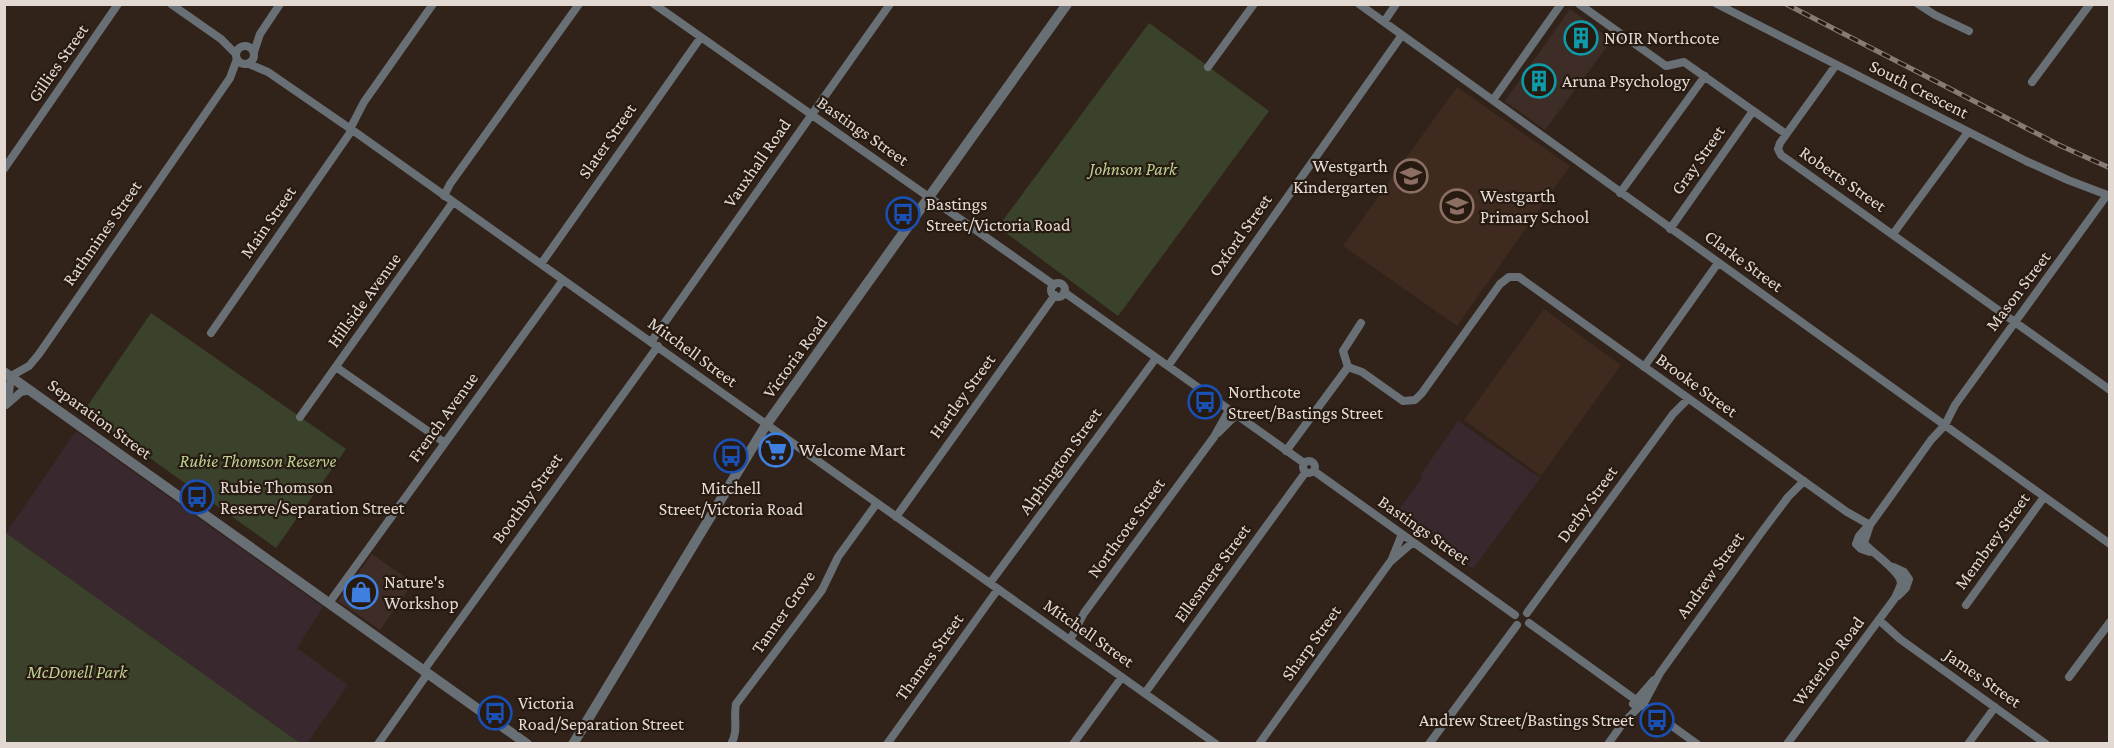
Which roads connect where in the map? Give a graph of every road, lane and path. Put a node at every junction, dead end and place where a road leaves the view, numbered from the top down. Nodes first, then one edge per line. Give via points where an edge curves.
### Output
1 (118, 4) edge
2 (171, 4) edge
3 (280, 4) edge
4 (433, 4) edge
5 (579, 4) edge
6 (890, 4) edge
7 (1067, 4) edge
8 (1254, 4) edge
9 (1359, 4) edge
10 (1396, 4) edge
11 (1561, 4) edge
12 (1579, 4) edge
13 (1717, 4) edge
14 (1918, 4) edge
15 (2090, 4) edge
16 (660, 6) edge
17 (1931, 8) edge
18 (1384, 22) junction
19 (1970, 31) dead end
20 (260, 34) junction
21 (1402, 36) junction
22 (701, 37) junction
23 (221, 39) junction
24 (244, 46) junction
25 (236, 57) junction
26 (251, 59) junction
27 (1836, 65) junction
28 (1208, 67) dead end
29 (1705, 76) junction
30 (230, 78) junction
31 (2032, 82) dead end
32 (1493, 100) junction
33 (1754, 111) junction
34 (811, 116) junction
35 (349, 128) junction
36 (1968, 132) junction
37 (1786, 134) junction
38 (4, 169) edge
39 (1620, 193) junction
40 (444, 196) junction
41 (2108, 196) edge
42 (930, 198) junction
43 (453, 202) junction
44 (1670, 229) junction
45 (1893, 234) junction
46 (1718, 263) junction
47 (541, 264) junction
48 (563, 280) junction
49 (1054, 285) junction
50 (1064, 292) junction
51 (1055, 295) junction
52 (2015, 322) junction
53 (1361, 323) dead end
54 (211, 333) dead end
55 (655, 344) junction
56 (1156, 358) junction
57 (1168, 366) junction
58 (336, 367) junction
59 (1348, 367) junction
60 (1644, 367) junction
61 (8, 374) edge
62 (30, 390) junction
63 (2109, 390) edge
64 (1685, 397) junction
65 (4, 404) edge
66 (1232, 412) junction
67 (300, 417) dead end
68 (1942, 423) junction
69 (766, 425) junction
70 (445, 443) junction
71 (1286, 451) junction
72 (1308, 469) junction
73 (1801, 479) junction
74 (2044, 497) junction
75 (877, 503) junction
76 (896, 517) junction
77 (1868, 528) junction
78 (1402, 534) junction
79 (2108, 540) edge
80 (1413, 542) junction
81 (1860, 542) joint
82 (1390, 562) junction
83 (990, 584) junction
84 (998, 589) junction
85 (329, 603) junction
86 (1966, 605) dead end
87 (1515, 615) junction
88 (1528, 618) junction
89 (2109, 622) edge
90 (1877, 623) junction
91 (1517, 625) junction
92 (1070, 640) junction
93 (426, 671) junction
94 (1122, 677) junction
95 (2069, 677) dead end
96 (1145, 693) junction
97 (1638, 702) junction
98 (1995, 707) junction
99 (378, 744) edge
100 (527, 744) edge
101 (573, 744) edge
102 (731, 744) edge
103 (887, 744) edge
104 (1073, 744) edge
105 (1216, 744) edge
106 (1259, 744) edge
107 (1429, 744) edge
108 (1608, 744) edge
109 (1697, 744) edge
110 (1787, 744) edge
111 (1968, 744) edge
112 (2046, 744) edge

1 - 38 street, Gillies Street
2 - 23 street
3 - 20 street
4 - 35 street, Main Street
5 - 40 street
6 - 34 street, Vauxhall Road
7 - 42 street, Victoria Road
8 - 28 street
9 - 18 street, Clarke Street
10 - 18 street
11 - 32 street
12 - 29 street, Roberts Street via 1666,66 1684,62
13 - 27 street, South Crescent
14 - 17 street
15 - 31 street
16 - 22 street, Bastings Street
17 - 19 street
18 - 21 street, Clarke Street
20 - 24 street
20 - 26 street
21 - 32 street, Clarke Street
21 - 57 street, Oxford Street
22 - 34 street, Bastings Street
22 - 47 street, Slater Street
23 - 24 street
23 - 25 street
24 - 25 street, Rathmines Street
24 - 26 street
25 - 26 street via 240,63
25 - 30 street, Rathmines Street
26 - 30 street, Rathmines Street
26 - 35 street, Mitchell Street
27 - 36 street, South Crescent
27 - 37 street
29 - 33 street, Roberts Street
29 - 39 street
30 - 61 street, Rathmines Street via 28,366
32 - 39 street, Clarke Street
33 - 37 street, Roberts Street
33 - 44 street, Gray Street
34 - 42 street, Bastings Street
34 - 55 street, Vauxhall Road
35 - 40 street, Mitchell Street
35 - 54 street, Main Street
36 - 41 street, South Crescent
36 - 45 street
37 - 45 street, Roberts Street via 1778,149 1781,155
39 - 44 street, Clarke Street
40 - 43 street, Mitchell Street
41 - 52 street, Mason Street
42 - 49 street, Bastings Street
42 - 69 street, Victoria Road
43 - 47 street, Mitchell Street
43 - 58 street, Hillside Avenue
44 - 46 street, Clarke Street
45 - 52 street, Roberts Street
46 - 60 street
46 - 68 street, Clarke Street
47 - 48 street, Mitchell Street
48 - 55 street, Mitchell Street
48 - 70 street, French Avenue
49 - 50 street via 1062,284
49 - 51 street
50 - 51 street
50 - 56 street, Bastings Street
51 - 76 street, Hartley Street
52 - 63 street, Roberts Street
52 - 68 street, Mason Street
53 - 59 street via 1343,351
55 - 69 street, Mitchell Street
55 - 93 street, Boothby Street
56 - 57 street, Bastings Street
56 - 83 street, Alphington Street
57 - 66 street, Bastings Street
58 - 67 street, Hillside Avenue
58 - 70 street
59 - 60 street, Brooke Street via 1362,372 1403,401 1415,400 1505,279 1519,277
59 - 71 street
60 - 64 street, Brooke Street
61 - 62 street, Separation Street
61 - 65 street via 9,393
62 - 65 street
62 - 85 street, Separation Street
64 - 73 street, Brooke Street
64 - 88 street, Derby Street
66 - 71 street, Bastings Street
66 - 92 street, Northcote Street via 1084,614
68 - 74 street, Clarke Street
68 - 77 street, Mason Street
69 - 75 street, Mitchell Street
69 - 101 street, Victoria Road
70 - 85 street, French Avenue
71 - 72 street, Bastings Street
72 - 78 street, Bastings Street
72 - 96 street, Ellesmere Street
73 - 77 street, Brooke Street
73 - 97 street, Andrew Street
74 - 79 street, Clarke Street
74 - 86 street, Membrey Street
75 - 76 street, Mitchell Street
75 - 102 street, Tanner Grove via 838,556 822,590 736,704 735,738
76 - 83 street, Mitchell Street
77 - 81 street, Mason Street
78 - 80 street, Bastings Street
78 - 82 street, Sharp Street
80 - 82 street, Sharp Street
80 - 87 street, Bastings Street
81 - 90 street, Waterloo Road via 1900,578 1895,598
82 - 106 street, Sharp Street
83 - 84 street, Mitchell Street
84 - 92 street, Mitchell Street
84 - 103 street, Thames Street
85 - 93 street, Separation Street
87 - 88 street via 1521,611
87 - 91 street
88 - 91 street via 1523,627
88 - 97 street
89 - 95 street
90 - 98 street, James Street
90 - 110 street, Waterloo Road
91 - 107 street
92 - 94 street, Mitchell Street
93 - 99 street, Boothby Street
93 - 100 street, Separation Street
94 - 96 street, Mitchell Street
94 - 104 street
96 - 105 street, Mitchell Street
97 - 108 street, Andrew Street
97 - 109 street
98 - 111 street
98 - 112 street, James Street

